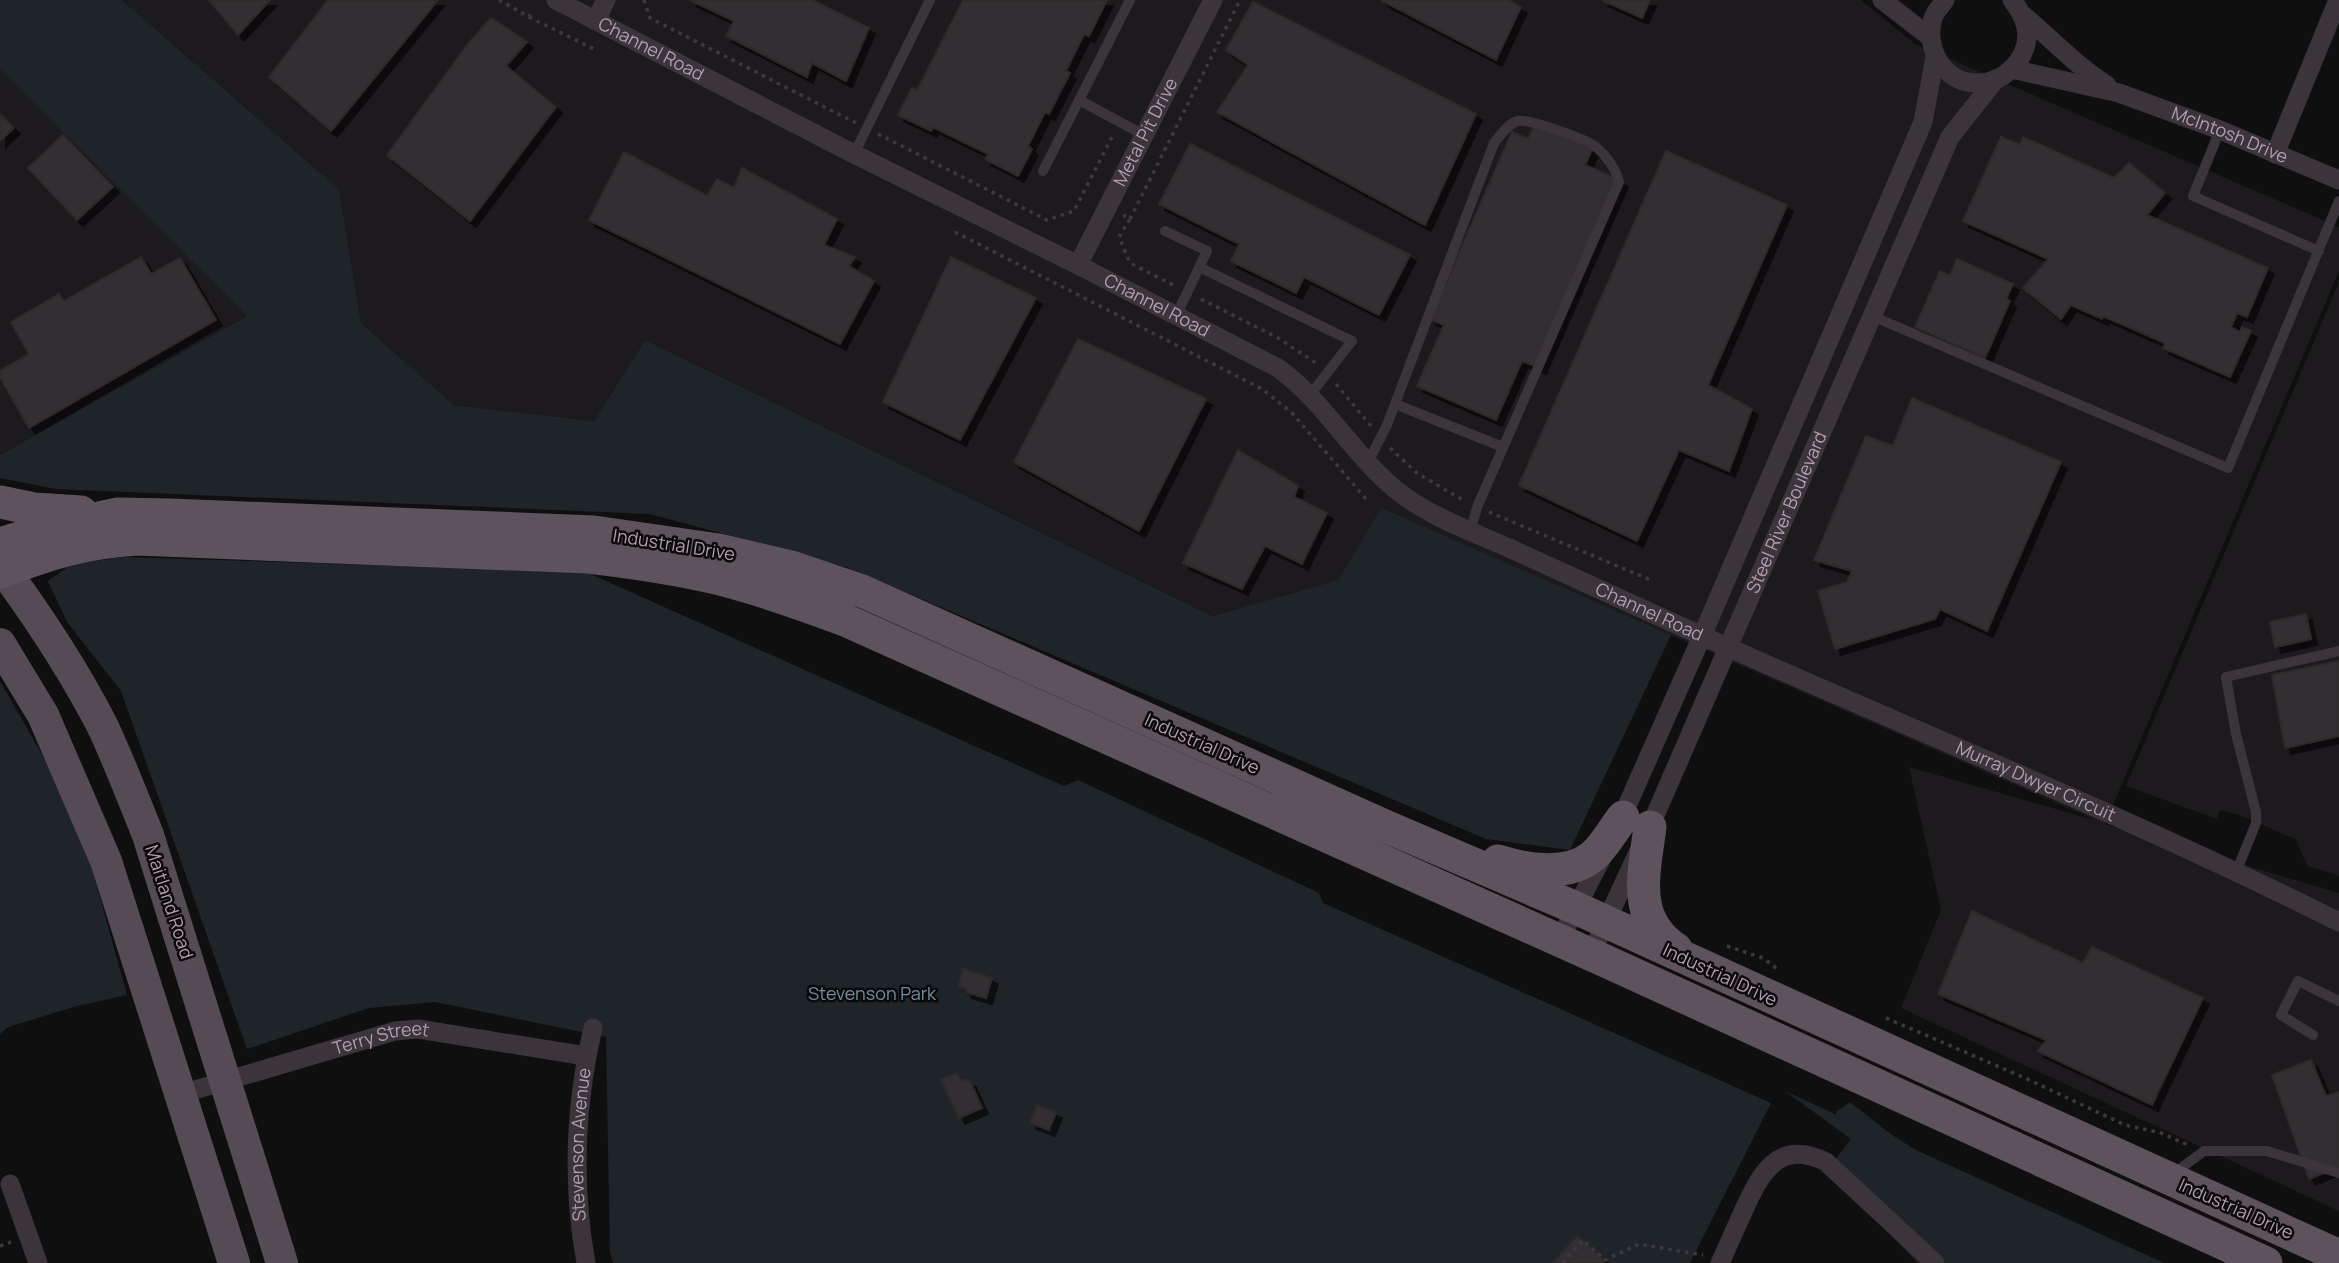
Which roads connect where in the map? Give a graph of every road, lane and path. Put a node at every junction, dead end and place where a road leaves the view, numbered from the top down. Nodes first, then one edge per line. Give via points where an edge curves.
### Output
1 (499, 0) edge
2 (556, 0) edge
3 (606, 0) edge
4 (644, 0) edge
5 (930, 0) edge
6 (1130, 0) edge
7 (1213, 0) edge
8 (1240, 0) edge
9 (1882, 0) edge
10 (1945, 0) edge
11 (2338, 0) edge
12 (2017, 8) edge
13 (532, 11) dead end
14 (529, 17) junction
15 (596, 20) junction
16 (1930, 37) junction
17 (594, 49) dead end
18 (1935, 57) junction
19 (2004, 74) junction
20 (2119, 93) junction
21 (1079, 100) junction
22 (1119, 122) junction
23 (867, 128) junction
24 (2220, 130) junction
25 (1144, 135) junction
26 (854, 154) junction
27 (2275, 154) junction
28 (1043, 171) dead end
29 (2339, 180) edge
30 (2339, 201) edge
31 (1124, 215) dead end
32 (1130, 219) junction
33 (1165, 231) dead end
34 (955, 232) dead end
35 (2319, 251) junction
36 (1078, 265) junction
37 (1199, 267) junction
38 (1152, 274) junction
39 (1149, 279) dead end
40 (1188, 292) junction
41 (1131, 315) dead end
42 (1176, 316) junction
43 (1872, 316) junction
44 (1128, 320) junction
45 (1326, 374) junction
46 (1310, 395) junction
47 (1395, 404) junction
48 (1380, 437) junction
49 (1503, 447) junction
50 (1367, 464) junction
51 (1366, 499) dead end
52 (0, 502) edge
53 (1478, 507) junction
54 (118, 514) junction
55 (1470, 531) junction
56 (1, 563) edge
57 (1653, 581) dead end
58 (1702, 636) junction
59 (0, 644) edge
60 (1728, 648) junction
61 (2339, 651) edge
62 (1637, 822) junction
63 (1385, 826) junction
64 (2237, 870) junction
65 (1576, 908) junction
66 (1606, 922) junction
67 (2339, 922) edge
68 (1559, 941) junction
69 (1591, 954) junction
70 (1712, 955) junction
71 (1782, 973) dead end
72 (2339, 1001) edge
73 (1883, 1017) dead end
74 (593, 1028) dead end
75 (2313, 1035) dead end
76 (586, 1056) junction
77 (225, 1082) junction
78 (181, 1094) junction
79 (2204, 1152) junction
80 (2339, 1173) edge
81 (2167, 1178) junction
82 (10, 1184) dead end
83 (2339, 1256) edge
84 (1721, 1262) edge
85 (38, 1263) edge
86 (234, 1263) edge
87 (282, 1263) edge
88 (586, 1263) edge
89 (1563, 1263) edge
90 (1936, 1263) edge
91 (2266, 1263) edge

1 - 14 path
2 - 15 street, Channel Road
3 - 15 street
4 - 23 path via 650,18
5 - 23 lane
6 - 21 lane
7 - 25 street, Metal Pit Drive
8 - 32 path
9 - 16 street
10 - 16 street via 1934,16
11 - 27 street
12 - 19 street, Steel River Boulevard via 2027,35 2023,54
12 - 20 street, McIntosh Drive via 2086,72
13 - 14 path
14 - 17 path
15 - 26 street, Channel Road
16 - 18 street
18 - 19 street, McIntosh Drive via 1960,79 1978,83
18 - 58 street, Steel River Boulevard via 1923,122
19 - 20 street, McIntosh Drive
19 - 43 street, Steel River Boulevard via 1950,137
20 - 24 street, McIntosh Drive
21 - 22 lane
21 - 28 lane
22 - 23 path via 1074,211 1047,220
22 - 25 lane
23 - 26 lane
24 - 27 street, McIntosh Drive
24 - 35 lane via 2193,196
25 - 36 street, Metal Pit Drive
26 - 36 street, Channel Road
27 - 29 street, McIntosh Drive
30 - 35 lane
31 - 32 path
32 - 38 path via 1119,237 1130,262
33 - 37 lane via 1207,251
34 - 44 path
35 - 43 lane via 2228,468
36 - 42 street, Channel Road
37 - 40 lane
37 - 45 lane via 1352,341
38 - 39 path
38 - 40 path
40 - 42 lane
40 - 45 path via 1278,338
41 - 44 path
42 - 46 street, Channel Road via 1278,368
43 - 60 street, Steel River Boulevard
44 - 51 path via 1274,397
45 - 46 lane
45 - 48 path
46 - 50 street, Channel Road
47 - 48 lane
47 - 49 lane
47 - 49 lane via 1494,143 1516,121 1535,122 1595,146 1616,169 1619,182
48 - 50 lane
48 - 53 path via 1417,473
49 - 53 lane
50 - 55 street, Channel Road via 1416,504
52 - 54 highway via 34,509
53 - 55 lane
53 - 57 path
54 - 56 highway, Industrial Drive via 48,529
54 - 63 highway, Industrial Drive via 594,532 719,550 779,564 862,591
55 - 58 street, Channel Road
56 - 68 highway, Industrial Drive via 101,541 137,539 588,557 717,578 845,620
56 - 77 main road, Maitland Road via 69,666 124,776 148,835
58 - 60 street, Channel Road
58 - 62 street, Steel River Boulevard
59 - 78 main road via 43,715 106,861
60 - 62 street, Steel River Boulevard
60 - 64 street, Murray Dwyer Circuit
61 - 64 lane via 2226,677 2235,734 2256,812
62 - 63 highway via 1578,866 1557,869 1510,865
62 - 65 street, Steel River Boulevard
62 - 66 street, Steel River Boulevard
62 - 70 highway via 1643,886 1653,926 1663,940
63 - 65 highway, Industrial Drive
64 - 67 street, Murray Dwyer Circuit
65 - 66 highway, Industrial Drive
65 - 68 street, Steel River Boulevard
66 - 69 street, Steel River Boulevard
66 - 70 highway, Industrial Drive
68 - 69 highway, Industrial Drive
69 - 91 highway, Industrial Drive
70 - 71 path via 1763,958
70 - 81 highway, Industrial Drive
72 - 75 lane via 2298,981 2281,1015
73 - 79 path via 2125,1125 2161,1133
74 - 76 street, Stevenson Avenue
76 - 77 street, Terry Street via 418,1029 395,1031
76 - 88 street, Stevenson Avenue via 577,1183
77 - 78 street, Terry Street
77 - 87 main road, Maitland Road
78 - 86 main road
79 - 80 lane via 2267,1152
79 - 81 lane
81 - 83 highway, Industrial Drive
82 - 85 street
84 - 89 path via 1639,1244 1605,1260 1583,1240
84 - 90 street via 1754,1186 1782,1156 1798,1153 1826,1162

